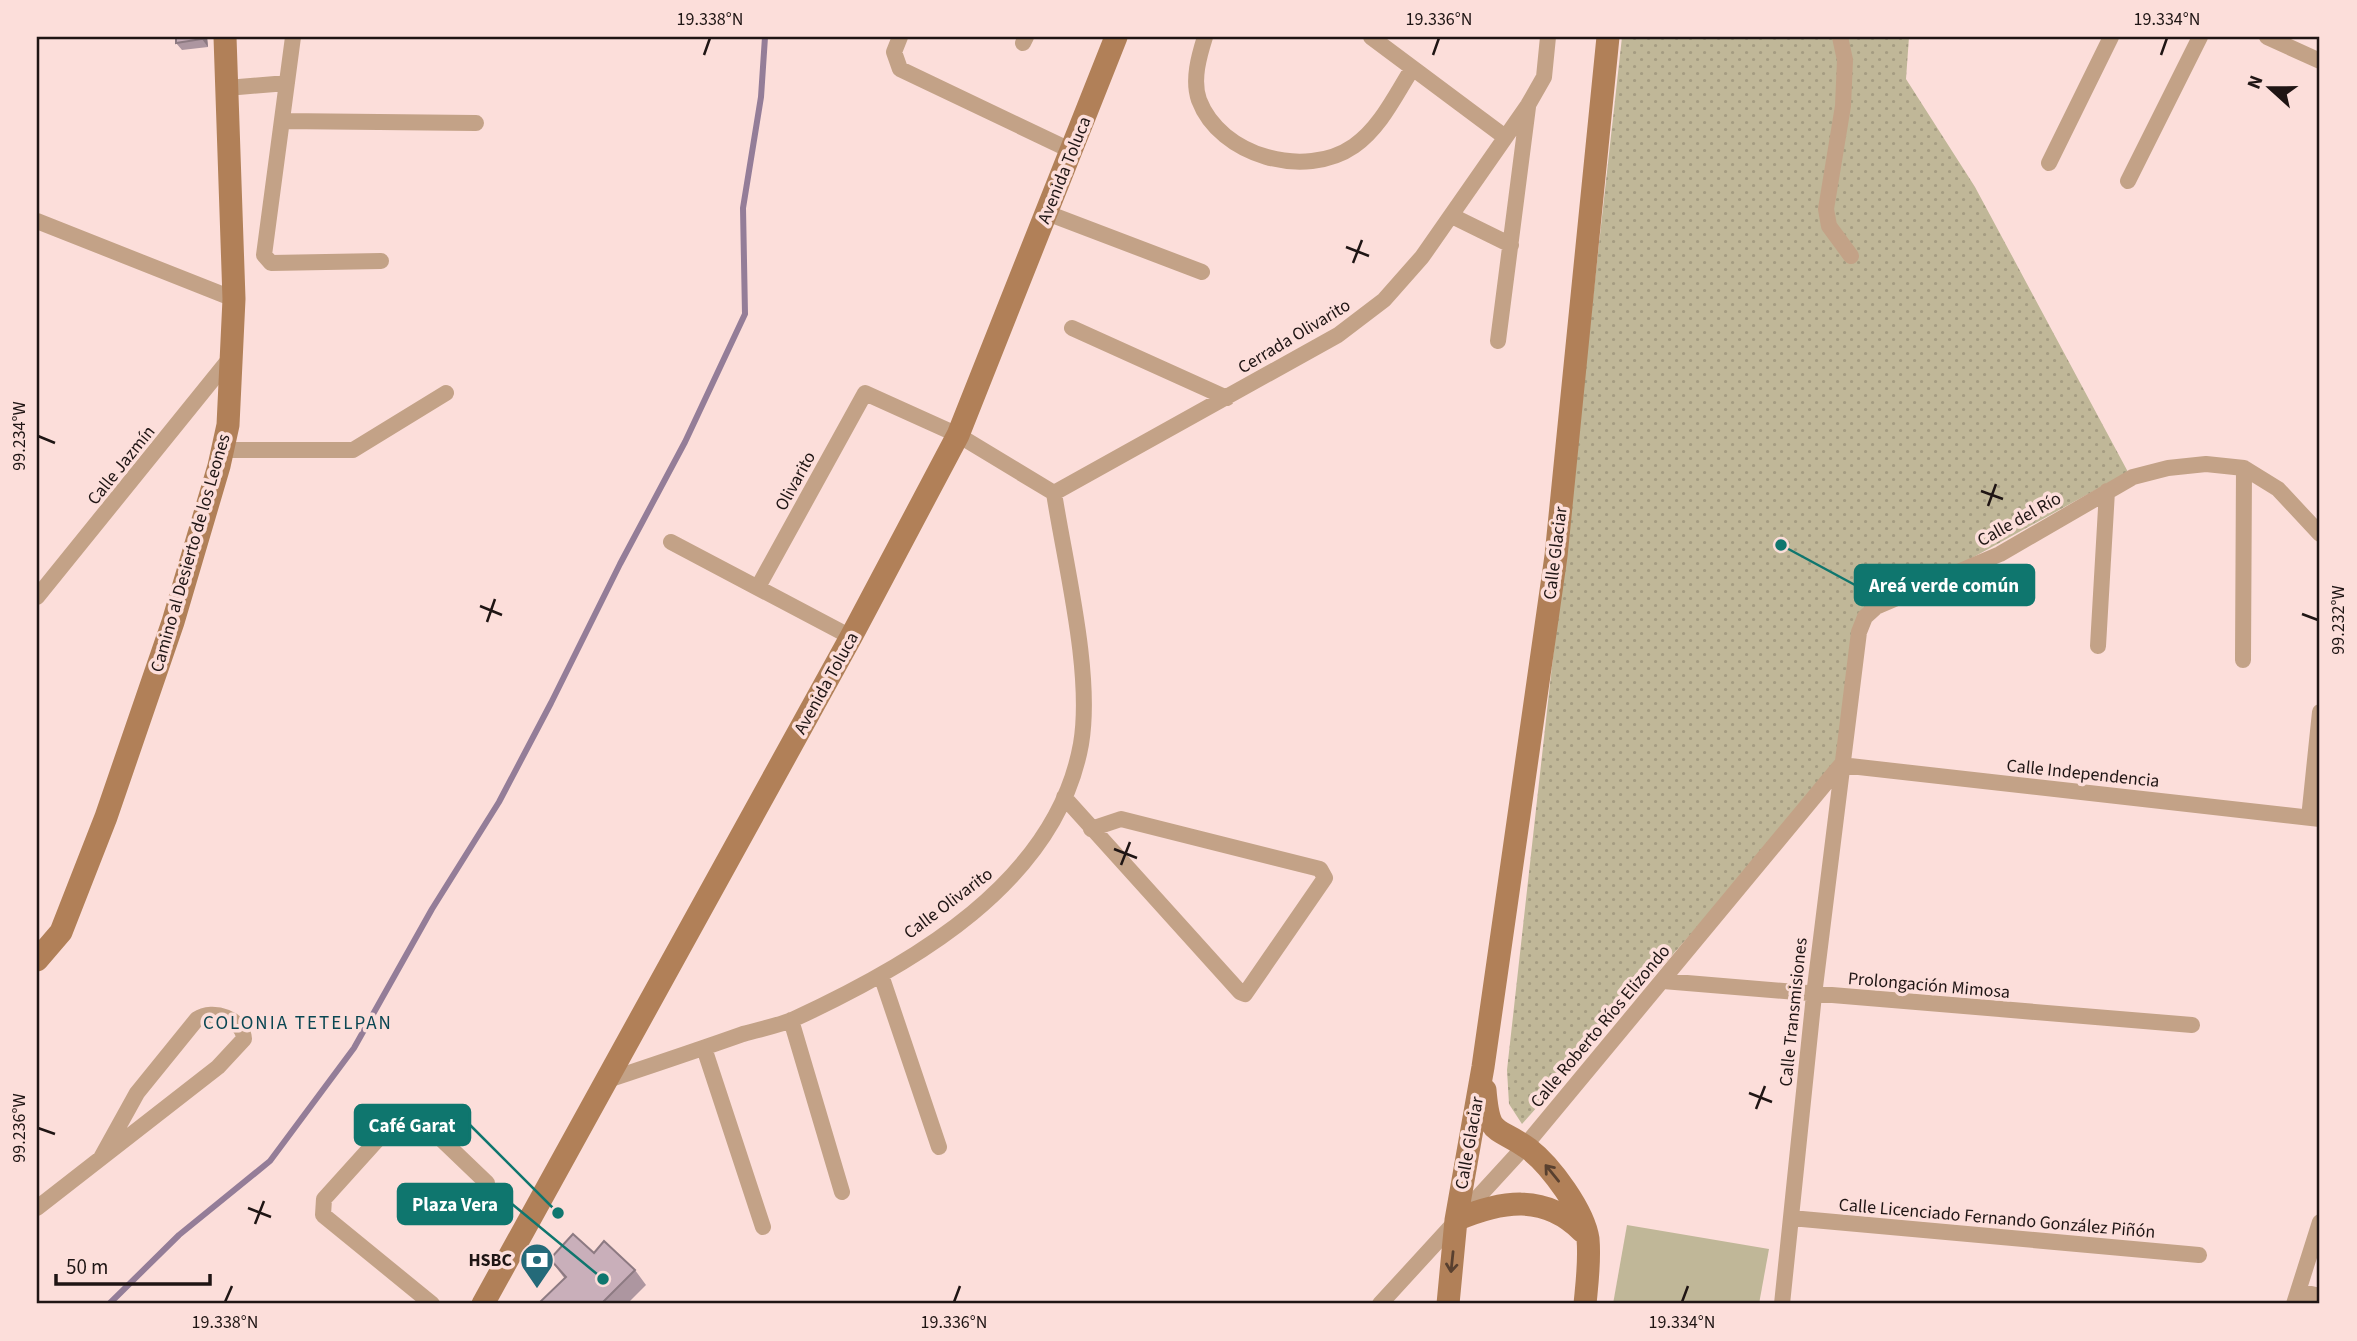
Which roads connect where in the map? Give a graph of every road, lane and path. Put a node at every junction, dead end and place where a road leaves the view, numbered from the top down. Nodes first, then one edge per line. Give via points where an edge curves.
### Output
1 (225, 37) edge
2 (293, 37) edge
3 (900, 37) edge
4 (1116, 37) edge
5 (1205, 37) edge
6 (1371, 37) edge
7 (1548, 37) edge
8 (1608, 37) edge
9 (1840, 37) edge
10 (2111, 37) edge
11 (2200, 37) edge
12 (2267, 37) edge
13 (2320, 61) edge
14 (1412, 69) junction
15 (287, 83) junction
16 (227, 88) junction
17 (1528, 105) junction
18 (282, 121) junction
19 (476, 123) dead end
20 (1506, 137) junction
21 (1072, 151) junction
22 (2049, 163) dead end
23 (2127, 181) dead end
24 (1047, 213) junction
25 (1452, 216) junction
26 (37, 221) edge
27 (1511, 245) junction
28 (1851, 256) dead end
29 (381, 261) dead end
30 (1202, 272) dead end
31 (234, 299) junction
32 (1072, 328) dead end
33 (1498, 341) dead end
34 (233, 356) junction
35 (446, 393) dead end
36 (1227, 398) junction
37 (958, 435) junction
38 (223, 450) junction
39 (2244, 468) junction
40 (2107, 491) junction
41 (1054, 493) junction
42 (2320, 534) edge
43 (671, 541) dead end
44 (758, 587) junction
45 (37, 597) edge
46 (852, 637) junction
47 (2098, 646) dead end
48 (2242, 660) dead end
49 (2320, 712) edge
50 (1841, 765) junction
51 (1064, 797) junction
52 (2314, 819) edge
53 (1091, 829) junction
54 (37, 960) edge
55 (881, 975) junction
56 (1663, 981) junction
57 (1814, 995) junction
58 (791, 1020) junction
59 (2192, 1025) dead end
60 (704, 1048) junction
61 (1483, 1067) junction
62 (608, 1080) junction
63 (939, 1147) dead end
64 (1524, 1147) junction
65 (101, 1158) junction
66 (487, 1183) dead end
67 (842, 1192) dead end
68 (37, 1208) edge
69 (1791, 1219) junction
70 (1456, 1220) junction
71 (2320, 1222) edge
72 (763, 1227) dead end
73 (1587, 1236) junction
74 (2199, 1255) dead end
75 (2320, 1296) edge
76 (2296, 1298) edge
77 (432, 1304) edge
78 (482, 1304) edge
79 (1380, 1304) edge
80 (1448, 1304) edge
81 (1585, 1304) edge
82 (1782, 1304) edge

1 - 16 street, Camino al Desierto de los Leones
2 - 15 street
3 - 21 street via 894,52 900,69
4 - 21 street, Avenida Toluca
5 - 14 street via 1197,65 1199,99 1216,129 1244,148 1286,162 1318,160 1353,147 1378,123
6 - 14 street
7 - 17 street, Cerrada Olivarito via 1544,77
8 - 61 street, Calle Glaciar via 1556,556
9 - 28 street via 1845,60 1843,106 1826,209 1829,226
10 - 22 street
11 - 23 street
12 - 13 street
14 - 20 street
15 - 16 street
15 - 18 street
16 - 31 street, Camino al Desierto de los Leones
17 - 20 street, Cerrada Olivarito
17 - 27 street
18 - 19 street
18 - 29 street via 266,260
20 - 25 street, Cerrada Olivarito
21 - 24 street, Avenida Toluca
24 - 30 street
24 - 37 street, Avenida Toluca
25 - 27 street
25 - 36 street, Cerrada Olivarito via 1384,300 1338,335
26 - 31 street
27 - 33 street
31 - 34 street, Camino al Desierto de los Leones
32 - 36 street
34 - 38 street, Camino al Desierto de los Leones
34 - 45 street, Calle Jazmín
35 - 38 street via 353,450
36 - 41 street, Cerrada Olivarito
37 - 41 street
37 - 44 street, Olivarito via 865,393
37 - 46 street, Avenida Toluca
38 - 54 street, Camino al Desierto de los Leones via 173,622 106,817 61,932
39 - 40 street, Calle del Río via 2206,464 2168,468 2133,477
39 - 42 street, Calle del Río via 2277,489
39 - 48 street
40 - 47 street
40 - 50 street, Calle del Río via 2000,554 1876,607 1865,617 1859,632
41 - 51 street, Calle Olivarito via 1084,682 1081,744
43 - 44 street
44 - 46 street
46 - 62 street, Avenida Toluca
49 - 52 street
50 - 52 street, Calle Independencia
50 - 56 street, Calle Roberto Ríos Elizondo
50 - 57 street, Calle Transmisiones
51 - 53 street
51 - 55 street, Calle Olivarito via 1040,842 1007,883 936,940
53 - 53 street via 1121,819 1321,869 1325,878 1245,994
55 - 58 street, Calle Olivarito
55 - 63 street
56 - 57 street, Prolongación Mimosa
56 - 64 street, Calle Roberto Ríos Elizondo
57 - 59 street, Prolongación Mimosa
57 - 69 street, Calle Transmisiones
58 - 60 street, Calle Olivarito
58 - 67 street
60 - 62 street, Calle Olivarito
60 - 72 street
61 - 64 street, Calle Glaciar via 1487,1117 1496,1131
61 - 70 street, Calle Glaciar
62 - 78 street, Avenida Toluca
64 - 70 street, Calle Roberto Ríos Elizondo
73 -> 64 street, Calle Glaciar via 1554,1172
65 - 65 street via 218,1067 244,1039 236,1021 215,1015 197,1019 137,1093
65 - 68 street
66 - 77 street via 415,1114 406,1114 398,1117 324,1199 323,1214
69 - 74 street, Calle Licenciado Fernando González Piñón
69 - 82 street, Calle Transmisiones
70 - 73 street via 1510,1202 1531,1203 1569,1218
70 - 79 street, Calle Roberto Ríos Elizondo
70 -> 80 street, Calle Glaciar
71 - 76 street
73 - 81 street
75 - 76 street

